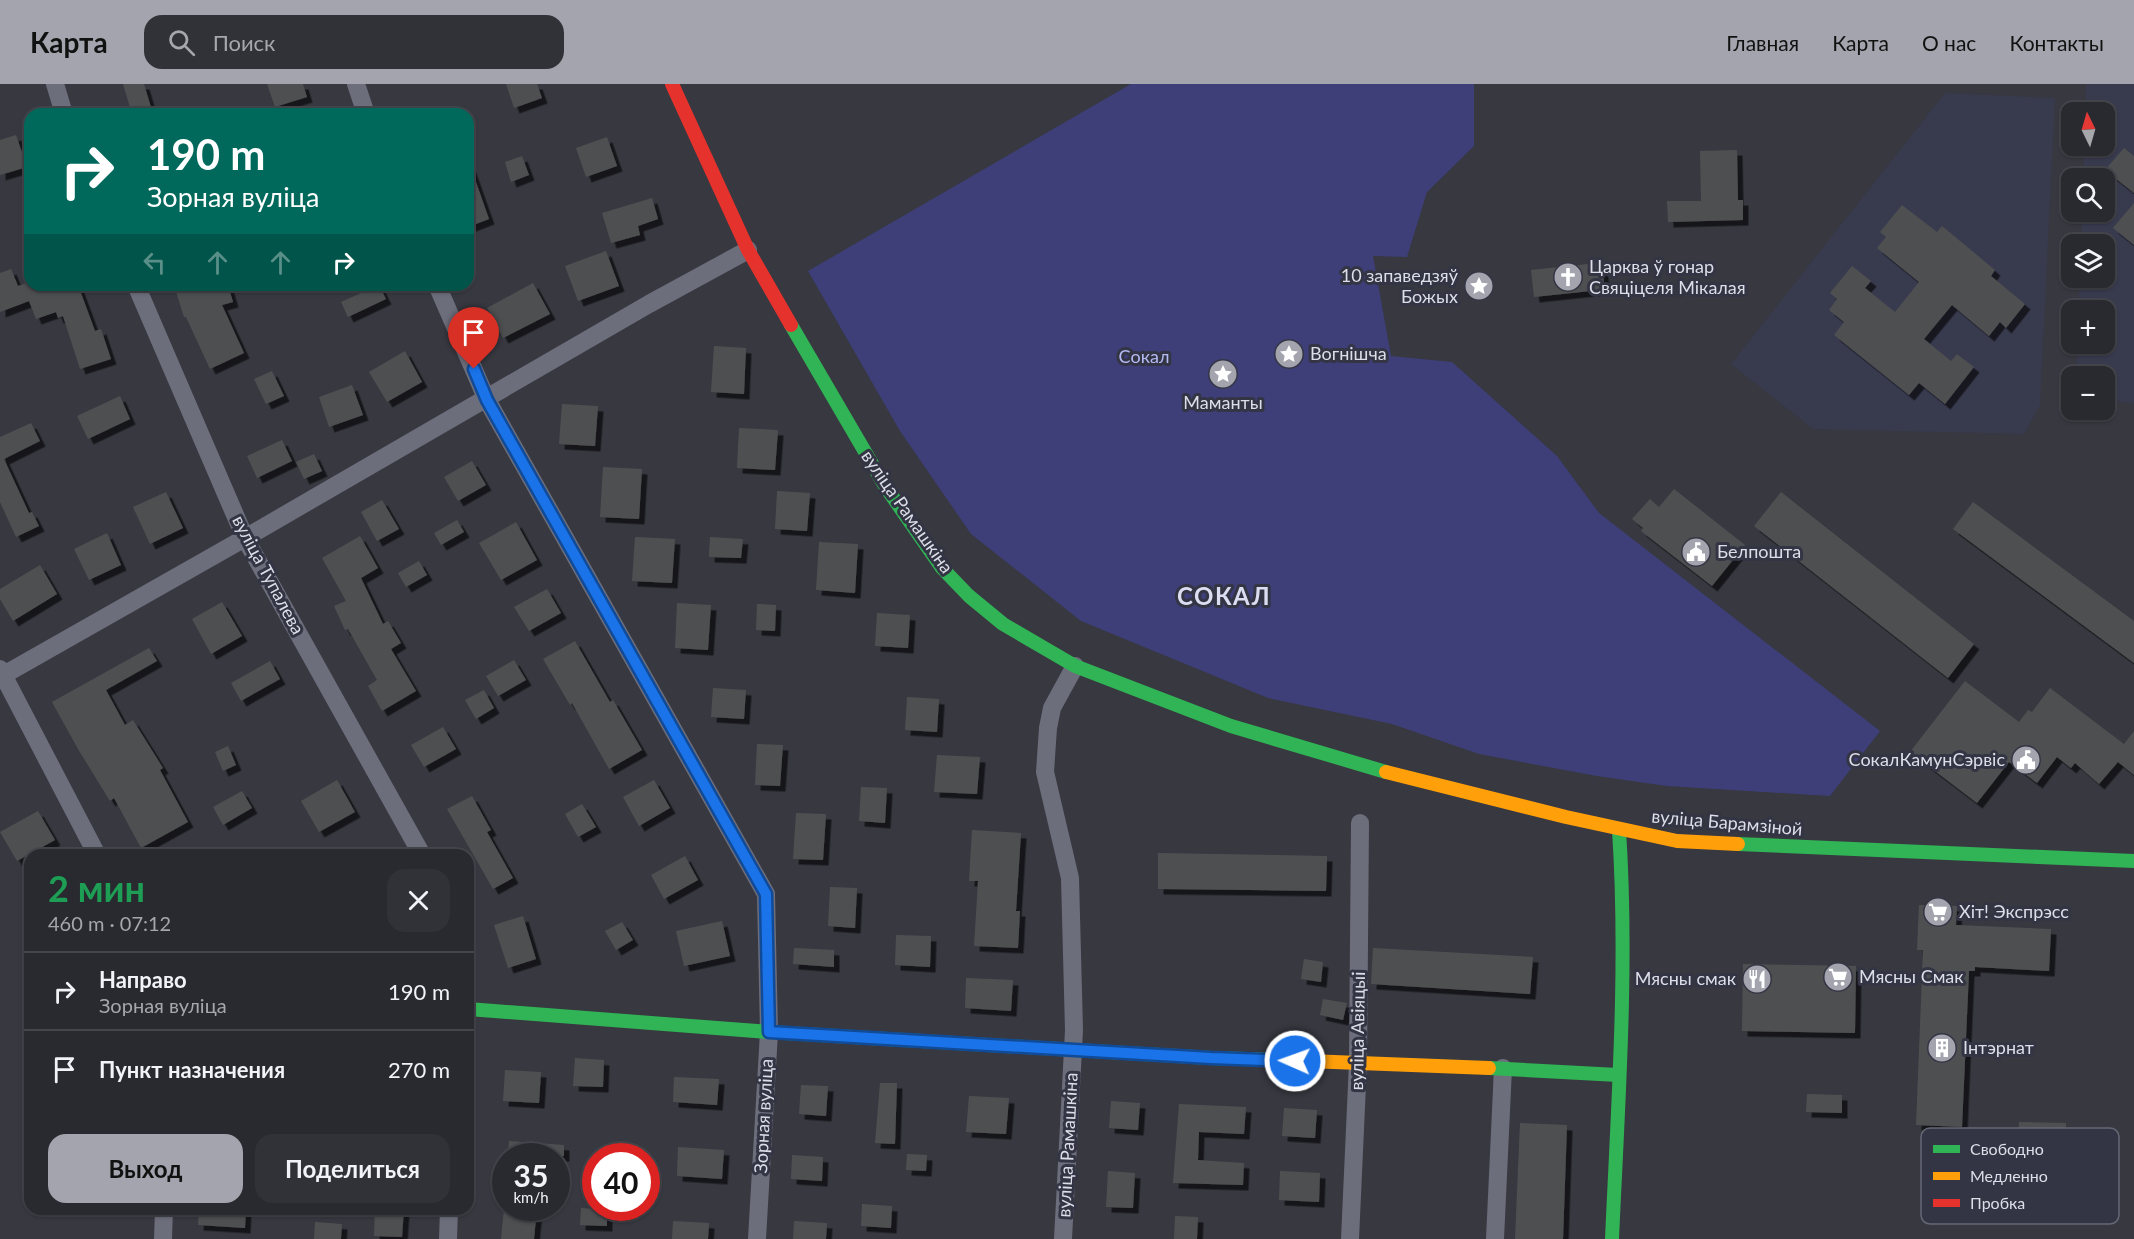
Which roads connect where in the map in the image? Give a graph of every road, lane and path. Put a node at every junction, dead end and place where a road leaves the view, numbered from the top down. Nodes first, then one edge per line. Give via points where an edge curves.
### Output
1 (55, 84) edge
2 (356, 84) edge
3 (672, 84) edge
4 (62, 108) edge
5 (364, 108) edge
6 (748, 250) junction
7 (139, 291) edge
8 (440, 291) edge
9 (487, 400) junction
10 (245, 538) junction
11 (1075, 666) junction
12 (1, 674) edge
13 (1360, 823) dead end
14 (1619, 830) junction
15 (94, 849) edge
16 (419, 849) edge
17 (2134, 861) edge
18 (474, 1009) edge
19 (769, 1032) junction
20 (1073, 1050) junction
21 (1358, 1063) junction
22 (1503, 1068) junction
23 (1618, 1075) junction
24 (164, 1215) edge
25 (449, 1215) edge
26 (163, 1239) edge
27 (448, 1239) edge
28 (757, 1239) edge
29 (1063, 1239) edge
30 (1350, 1239) edge
31 (1495, 1239) edge
32 (1612, 1239) edge

1 - 4 street
2 - 5 street
3 - 6 street, вуліца Рамашкіна
6 - 9 street
6 - 11 street, вуліца Рамашкіна via 885,486 942,568 1003,624
7 - 10 street, вуліца Тупалева
8 - 9 street, Зорная вуліца
9 - 10 street
9 - 19 street, Зорная вуліца via 766,894
10 - 12 street
10 - 16 street, вуліца Тупалева
11 - 14 street, вуліца Барамзіной via 1242,729 1454,790
11 - 20 street, вуліца Рамашкіна via 1052,708 1045,772 1070,878
12 - 15 street
13 - 21 street, вуліца Авіяцыі
14 - 17 street, вуліца Барамзіной via 1688,842
14 - 23 street via 1622,985
18 - 19 street
19 - 20 street
19 - 28 street, Зорная вуліца
20 - 21 street
20 - 29 street, вуліца Рамашкіна
21 - 22 street
21 - 30 street, вуліца Авіяцыі
22 - 23 street
22 - 31 street
23 - 32 street
24 - 26 street
25 - 27 street

